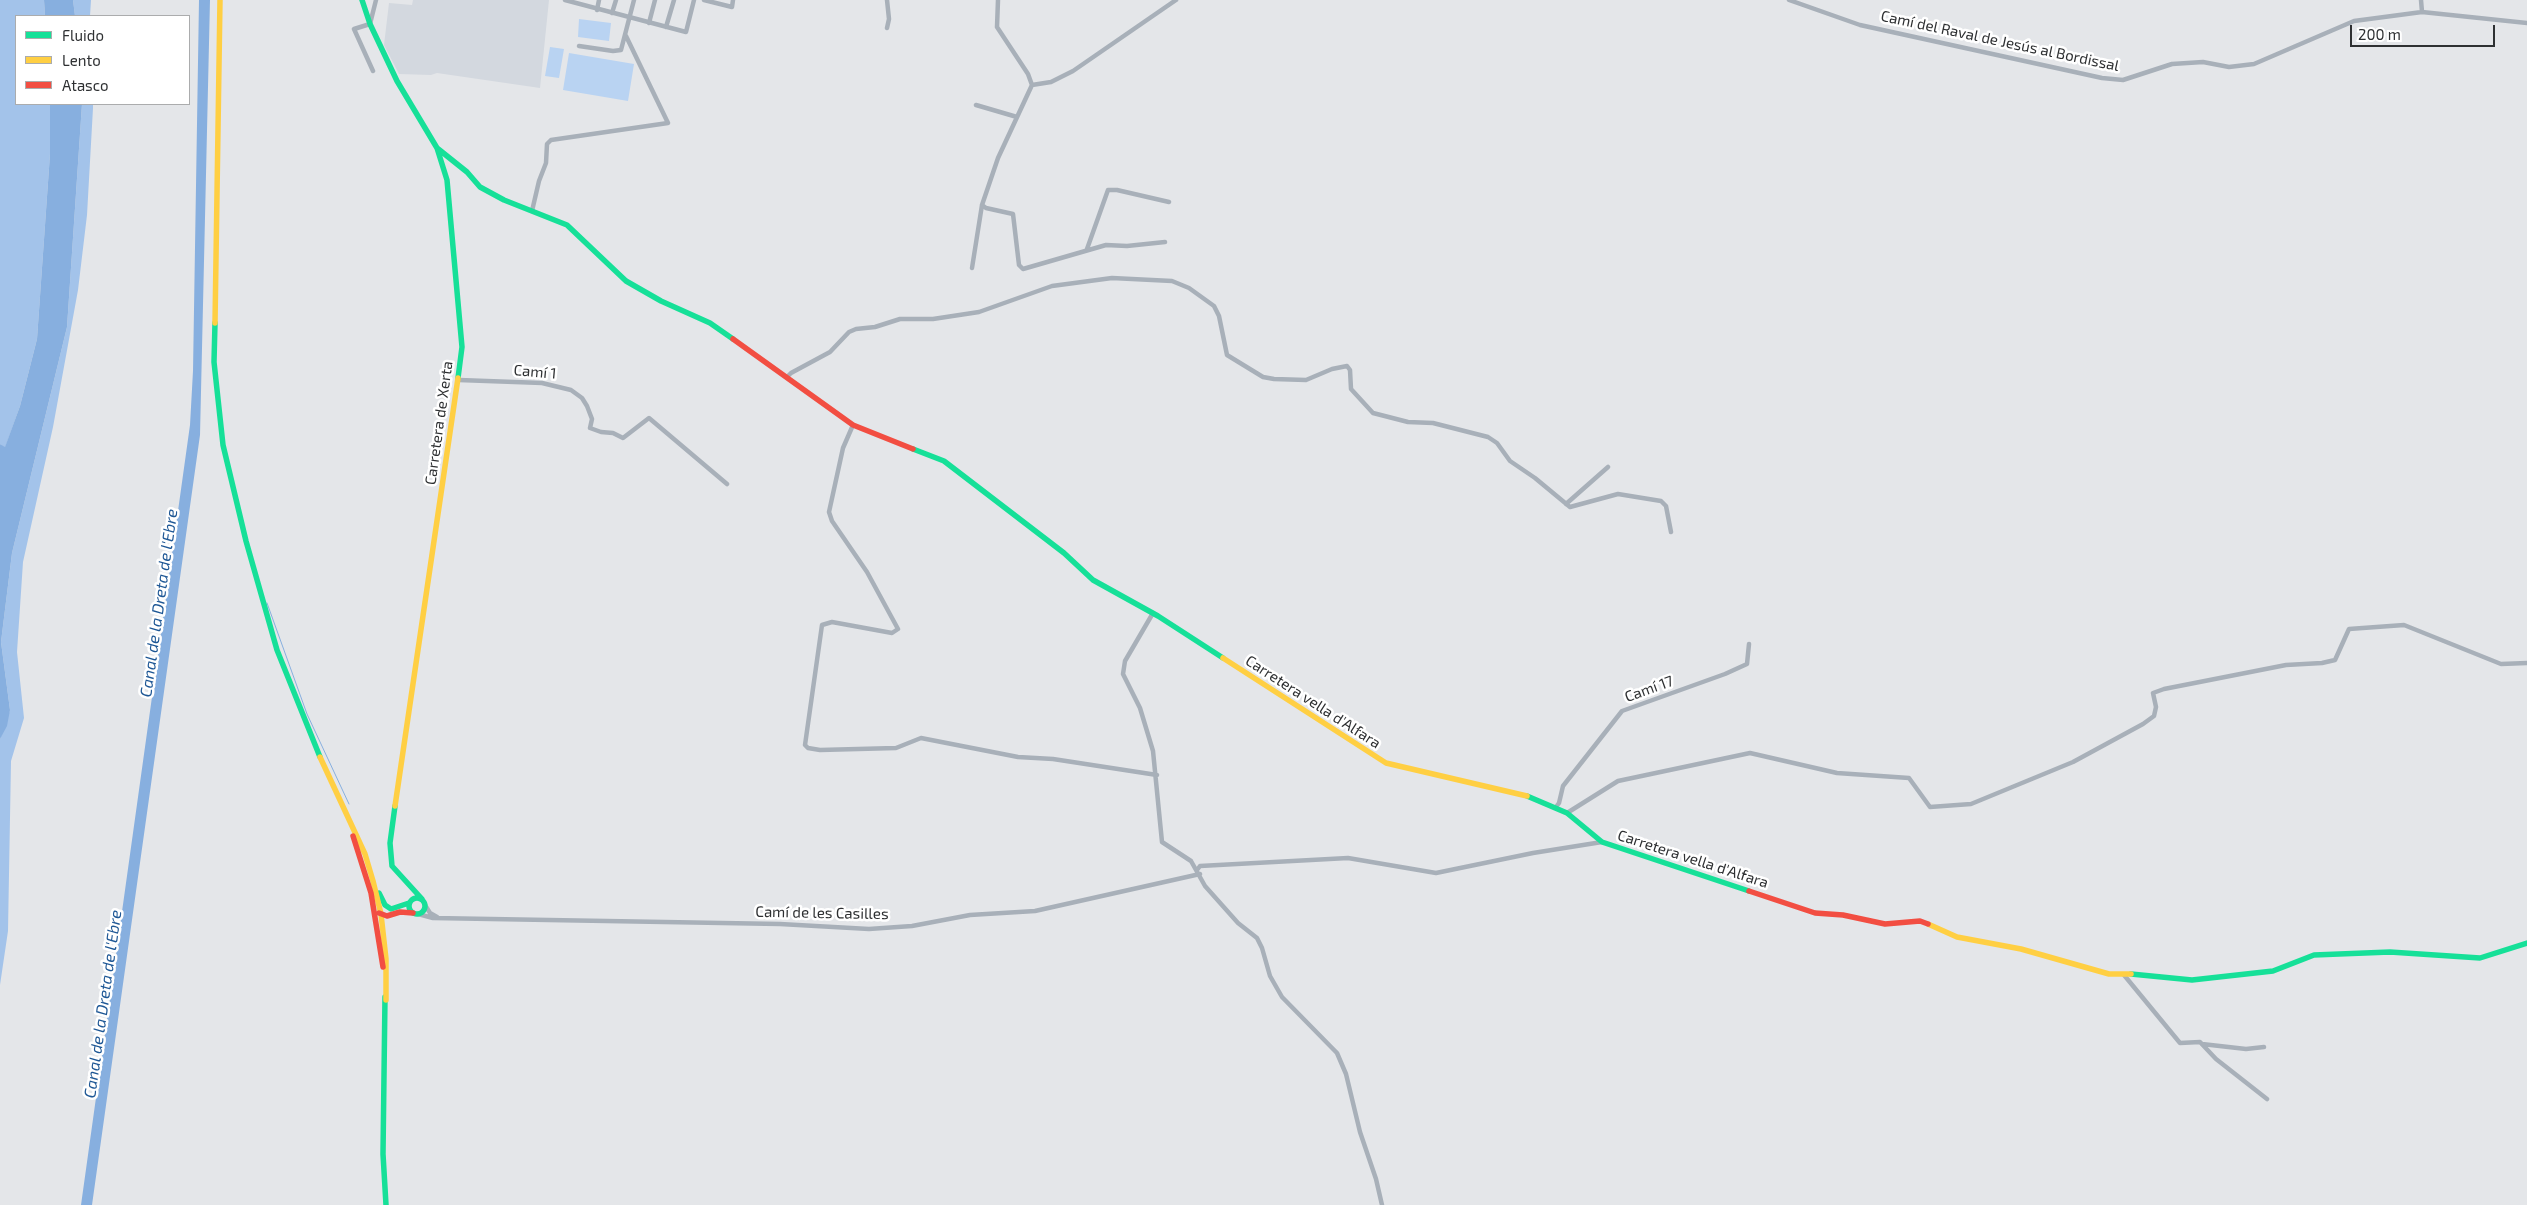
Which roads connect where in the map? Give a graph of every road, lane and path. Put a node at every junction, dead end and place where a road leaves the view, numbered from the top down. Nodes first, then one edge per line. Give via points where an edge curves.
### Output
1 (220, 0) edge
2 (362, 0) edge
3 (376, 0) edge
4 (565, 0) edge
5 (599, 0) edge
6 (616, 0) edge
7 (634, 0) edge
8 (655, 0) edge
9 (674, 0) edge
10 (694, 0) edge
11 (704, 0) edge
12 (733, 0) edge
13 (887, 0) edge
14 (998, 0) edge
15 (1176, 0) edge
16 (1789, 0) edge
17 (2421, 0) edge
18 (713, 1) edge
19 (579, 2) edge
20 (597, 10) junction
21 (2422, 12) junction
22 (612, 13) junction
23 (630, 18) junction
24 (649, 23) junction
25 (2527, 23) edge
26 (370, 24) junction
27 (666, 27) junction
28 (887, 28) dead end
29 (626, 36) junction
30 (579, 46) dead end
31 (373, 71) dead end
32 (1032, 85) junction
33 (976, 105) dead end
34 (1017, 117) junction
35 (437, 148) junction
36 (1169, 202) dead end
37 (982, 204) junction
38 (532, 212) junction
39 (1165, 242) dead end
40 (1087, 249) junction
41 (972, 268) dead end
42 (787, 377) junction
43 (458, 380) junction
44 (853, 424) junction
45 (1608, 468) dead end
46 (727, 484) dead end
47 (1566, 504) junction
48 (1671, 532) dead end
49 (1153, 613) junction
50 (1749, 644) dead end
51 (2527, 663) edge
52 (1157, 775) junction
53 (340, 802) junction
54 (1556, 807) junction
55 (1567, 813) junction
56 (1602, 842) junction
57 (365, 854) junction
58 (365, 870) junction
59 (1198, 872) junction
60 (406, 885) junction
61 (422, 899) junction
62 (410, 902) junction
63 (425, 906) junction
64 (391, 909) junction
65 (381, 914) junction
66 (416, 914) junction
67 (389, 915) junction
68 (438, 918) junction
69 (2527, 943) edge
70 (381, 953) junction
71 (2124, 975) junction
72 (387, 981) junction
73 (386, 1000) junction
74 (2202, 1044) junction
75 (2264, 1047) dead end
76 (2267, 1099) dead end
77 (386, 1205) edge
78 (1382, 1205) edge

1 - 53 main road via 214,362 223,445 277,650
2 - 26 main road, Carretera de Xerta
3 - 26 street
4 - 19 street
5 - 20 street
6 - 22 street
7 - 23 street
8 - 24 street
9 - 27 street
10 - 27 street via 686,32
11 - 18 street
12 - 18 street via 732,7
13 - 28 street
14 - 32 street via 997,27
15 - 32 street via 1073,71 1051,82
16 - 21 street, Camí del Raval de Jesús al Bordissal via 1860,25 2123,80 2172,64 2204,62 2229,67 2254,64 2354,21
17 - 21 street
19 - 20 street
20 - 22 street
21 - 25 street, Camí del Raval de Jesús al Bordissal
22 - 23 street
23 - 24 street
23 - 29 street
24 - 27 street
26 - 31 street via 354,29
26 - 35 main road, Carretera de Xerta via 397,81
29 - 30 street via 618,51
29 - 38 street via 668,123 551,140 547,144 546,163
32 - 34 street
33 - 34 street
34 - 37 street
35 - 38 main road, Carretera vella d'Alfara via 480,187
35 - 43 main road, Carretera de Xerta via 449,199 462,347
36 - 40 street via 1108,190
37 - 40 street via 986,208 1013,214 1021,268 1029,269
37 - 41 street
38 - 42 main road, Carretera vella d'Alfara via 567,225 626,281 710,323
39 - 40 street via 1127,246 1110,244
42 - 44 main road, Carretera vella d'Alfara
42 - 47 street via 830,352 856,328 875,328 900,319 979,312 1052,286 1107,278 1172,281 1189,288 1214,306 1227,354 1256,373 1270,379 1306,380 1332,369 1348,367 1351,389 1371,411 1408,422 1433,423 1488,437 1497,443 1510,461
43 - 46 street, Camí 1 via 542,383 571,390 587,406 592,419 590,428 623,438 649,418
43 - 60 main road, Carretera de Xerta via 392,825 392,866
44 - 49 main road, Carretera vella d'Alfara via 944,461 1064,553 1093,580
44 - 52 street via 843,448 828,512 867,572 898,629 892,633 832,622 822,625 805,745 820,750 896,748 922,738 1018,757
45 - 47 street
47 - 48 street via 1571,507 1618,494 1661,501 1666,506
49 - 52 street via 1125,661 1123,674 1145,720
49 - 54 main road, Carretera vella d'Alfara via 1386,764 1522,794
50 - 54 street, Camí 17 via 1747,664 1622,711 1563,786
51 - 55 street via 2500,664 2404,625 2349,629 2335,660 2286,665 2164,689 2153,694 2154,716 2143,724 2073,762 1970,804 1930,807 1909,778 1837,773 1750,753 1618,781
52 - 59 street via 1157,811 1162,842 1188,858
53 - 57 main road
53 - 58 main road
54 - 55 main road, Carretera vella d'Alfara
55 - 56 main road, Carretera vella d'Alfara
56 - 59 street, Camí de les Casilles via 1436,873 1348,858 1200,866
56 - 71 main road, Carretera vella d'Alfara via 1815,912 1843,914 1884,924 1920,921 1958,937
57 - 64 main road via 380,898
57 - 65 main road
58 - 65 main road
58 - 70 main road
59 - 68 street, Camí de les Casilles via 1042,910 970,915 912,926 869,929 780,924
59 - 78 street via 1205,886 1260,942 1270,976 1282,997 1341,1060
60 - 61 main road
60 - 62 main road
61 - 62 main road via 415,898
61 - 63 main road
62 - 64 main road
62 - 66 main road via 409,908
63 - 66 main road via 423,912
63 - 68 street
64 - 65 main road
65 - 67 main road
65 - 70 main road
65 - 72 main road
66 - 67 main road via 400,912
66 - 68 street, Camí de les Casilles
67 - 72 main road via 385,926 389,964
69 - 71 main road, Carretera vella d'Alfara via 2480,958 2364,952 2314,955 2273,970 2192,980
70 - 73 main road
71 - 74 street via 2180,1043 2194,1041
72 - 73 main road
73 - 77 main road via 383,1154
74 - 75 street via 2246,1049
74 - 76 street

